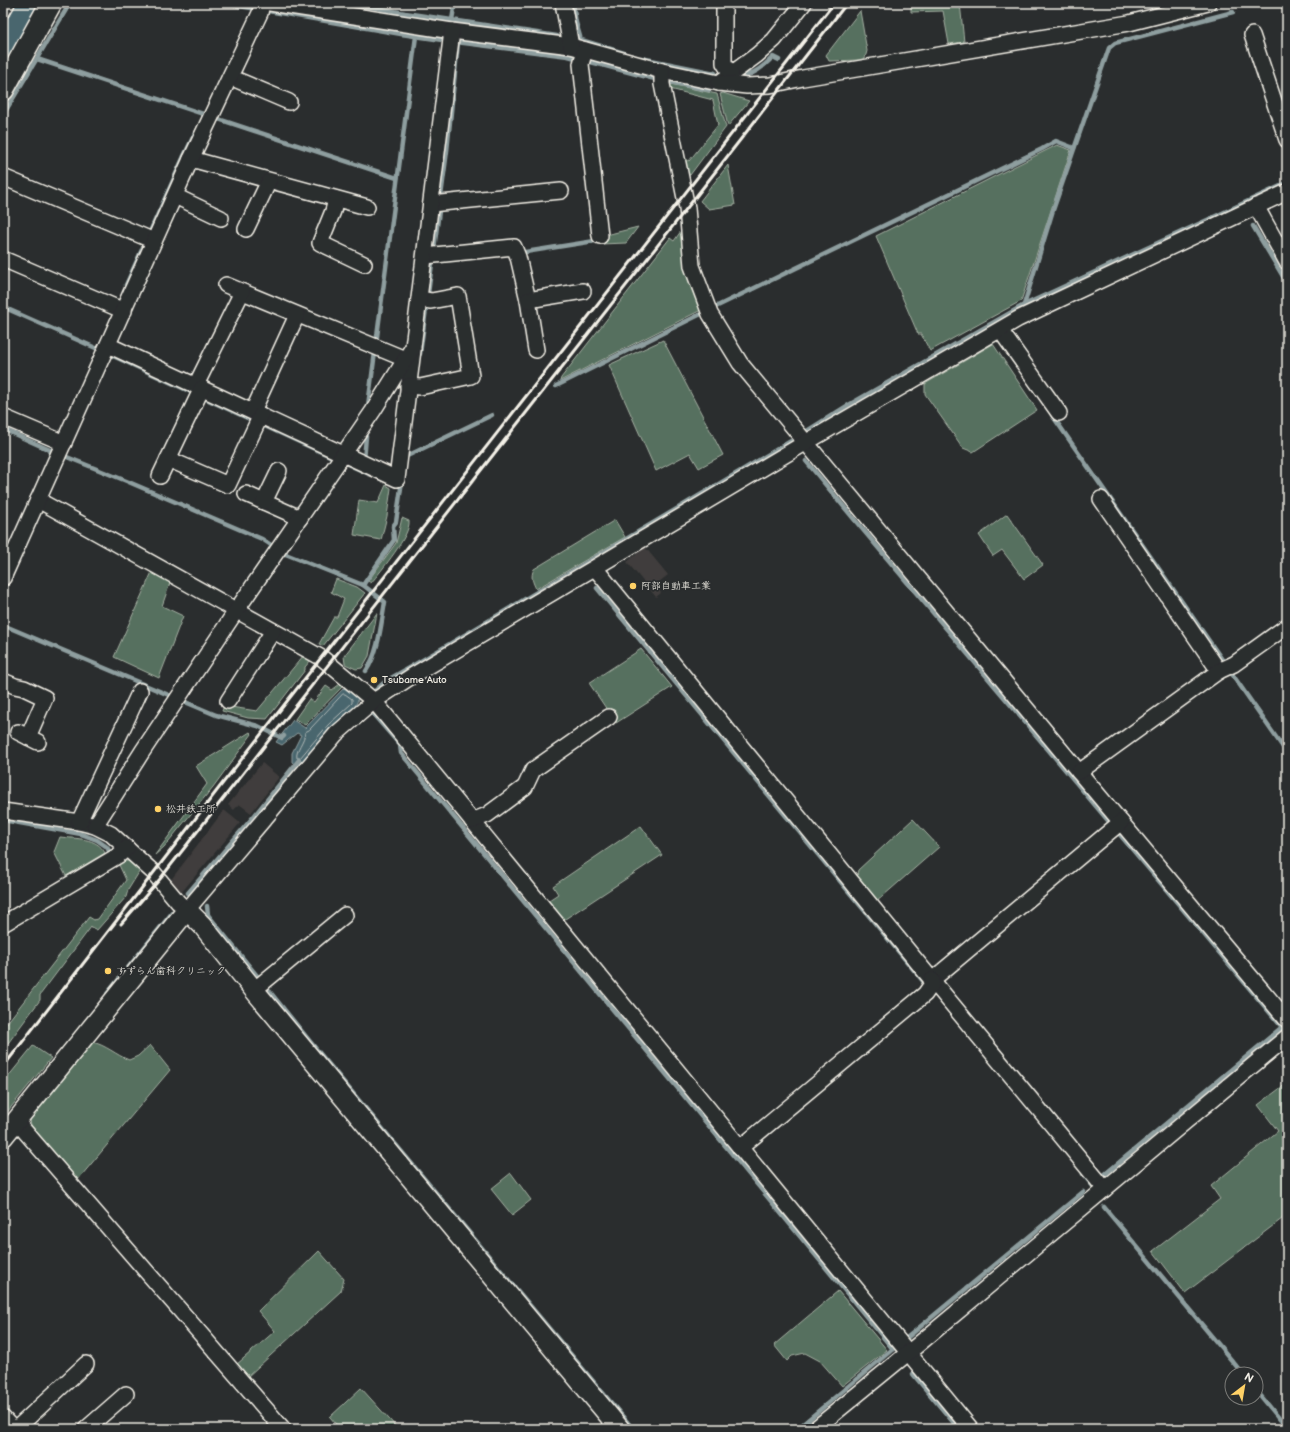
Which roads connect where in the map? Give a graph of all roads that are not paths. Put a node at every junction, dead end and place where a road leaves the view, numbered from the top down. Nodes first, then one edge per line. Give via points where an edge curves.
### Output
1 (7, 3) edge
2 (51, 3) edge
3 (564, 3) edge
4 (724, 3) edge
5 (804, 3) edge
6 (1208, 3) edge
7 (263, 6) edge
8 (3, 10) edge
9 (1252, 35) dead end
10 (452, 38) junction
11 (580, 54) junction
12 (731, 74) junction
13 (230, 77) junction
14 (662, 77) junction
15 (719, 83) junction
16 (3, 90) edge
17 (289, 102) dead end
18 (1287, 140) edge
19 (191, 159) junction
20 (3, 177) edge
21 (269, 181) junction
22 (561, 191) dead end
23 (1287, 192) edge
24 (175, 196) junction
25 (336, 198) junction
26 (437, 203) junction
27 (1256, 206) junction
28 (367, 207) dead end
29 (221, 218) dead end
30 (246, 229) dead end
31 (600, 236) dead end
32 (149, 239) junction
33 (430, 256) junction
34 (3, 259) edge
35 (1287, 262) edge
36 (364, 264) dead end
37 (226, 285) dead end
38 (583, 291) dead end
39 (242, 292) junction
40 (424, 300) junction
41 (528, 300) junction
42 (118, 309) junction
43 (297, 314) junction
44 (1000, 330) junction
45 (106, 350) junction
46 (536, 350) dead end
47 (409, 353) junction
48 (413, 387) junction
49 (198, 391) junction
50 (1059, 413) dead end
51 (3, 417) edge
52 (257, 419) junction
53 (801, 438) junction
54 (59, 446) junction
55 (341, 458) junction
56 (168, 459) junction
57 (279, 471) dead end
58 (160, 476) dead end
59 (246, 494) dead end
60 (1101, 499) dead end
61 (38, 500) junction
62 (264, 502) junction
63 (300, 518) junction
64 (595, 568) junction
65 (3, 578) edge
66 (236, 611) junction
67 (1287, 626) edge
68 (273, 631) junction
69 (1225, 668) junction
70 (3, 681) edge
71 (140, 691) dead end
72 (228, 701) dead end
73 (374, 701) junction
74 (609, 718) dead end
75 (28, 737) dead end
76 (1079, 772) junction
77 (3, 811) edge
78 (472, 821) junction
79 (79, 822) junction
80 (95, 826) junction
81 (1116, 826) junction
82 (128, 848) junction
83 (187, 910) junction
84 (345, 915) dead end
85 (3, 924) edge
86 (260, 986) junction
87 (930, 986) junction
88 (1287, 1020) edge
89 (1287, 1037) edge
90 (16, 1121) junction
91 (3, 1138) edge
92 (740, 1148) junction
93 (1100, 1183) junction
94 (903, 1347) junction
95 (86, 1364) dead end
96 (126, 1394) dead end
97 (3, 1418) edge
98 (12, 1429) edge
99 (16, 1429) edge
100 (86, 1429) edge
101 (284, 1429) edge
102 (620, 1429) edge
103 (816, 1429) edge
104 (971, 1429) edge

1 - 8 street
2 - 16 main road
3 - 11 street
4 - 12 street via 724,63
5 - 12 street via 774,40
6 - 15 street via 1129,23 770,85
7 - 10 street
7 - 13 street
9 - 18 street
10 - 11 street
10 - 26 street
11 - 14 street
11 - 31 street
12 - 15 street
13 - 17 street
13 - 19 street
14 - 15 street
14 - 53 street via 686,201 692,266 709,310 740,363
19 - 21 street
19 - 24 street
20 - 32 street
21 - 25 street
21 - 30 street
22 - 26 street
23 - 27 street
24 - 29 street
24 - 32 street
25 - 28 street
25 - 36 street via 320,243
26 - 33 street
27 - 35 street
27 - 44 street via 1018,319
32 - 42 street
33 - 40 street
33 - 41 street via 514,248
34 - 42 street
37 - 39 street
38 - 41 street
39 - 43 street
39 - 49 street
40 - 47 street
40 - 48 street via 458,296 471,376
41 - 46 street
42 - 45 street
43 - 47 street via 376,347
43 - 52 street
44 - 50 street
44 - 53 street
45 - 49 street
45 - 54 street
47 - 48 street
47 - 55 street
48 - 55 street via 396,479 363,463
49 - 52 street
49 - 56 street
51 - 54 street
52 - 55 street
52 - 56 street via 228,485
53 - 64 street
53 - 76 street
54 - 61 street
55 - 63 street
56 - 58 street
57 - 62 street
59 - 62 street
60 - 69 street
61 - 65 street
61 - 66 street
62 - 63 street
63 - 66 street
64 - 73 street
64 - 87 street
66 - 68 street
66 - 80 street
67 - 69 street
68 - 72 street
68 - 73 street via 322,658
69 - 76 street
70 - 75 street via 45,698
71 - 79 street
73 - 78 street
73 - 83 street via 336,734
74 - 78 street via 533,770 525,787 487,815
76 - 81 street
77 - 79 street
78 - 92 street
79 - 80 street
80 - 82 street via 111,834
81 - 87 street
81 - 88 street
82 - 83 street
82 - 85 street
83 - 86 street
83 - 90 street
84 - 86 street
86 - 102 street
87 - 92 street
87 - 93 street
89 - 93 street
90 - 91 street
90 - 101 street
92 - 94 street
93 - 94 street
94 - 103 street
94 - 104 street
95 - 99 street
96 - 100 street
97 - 98 street

